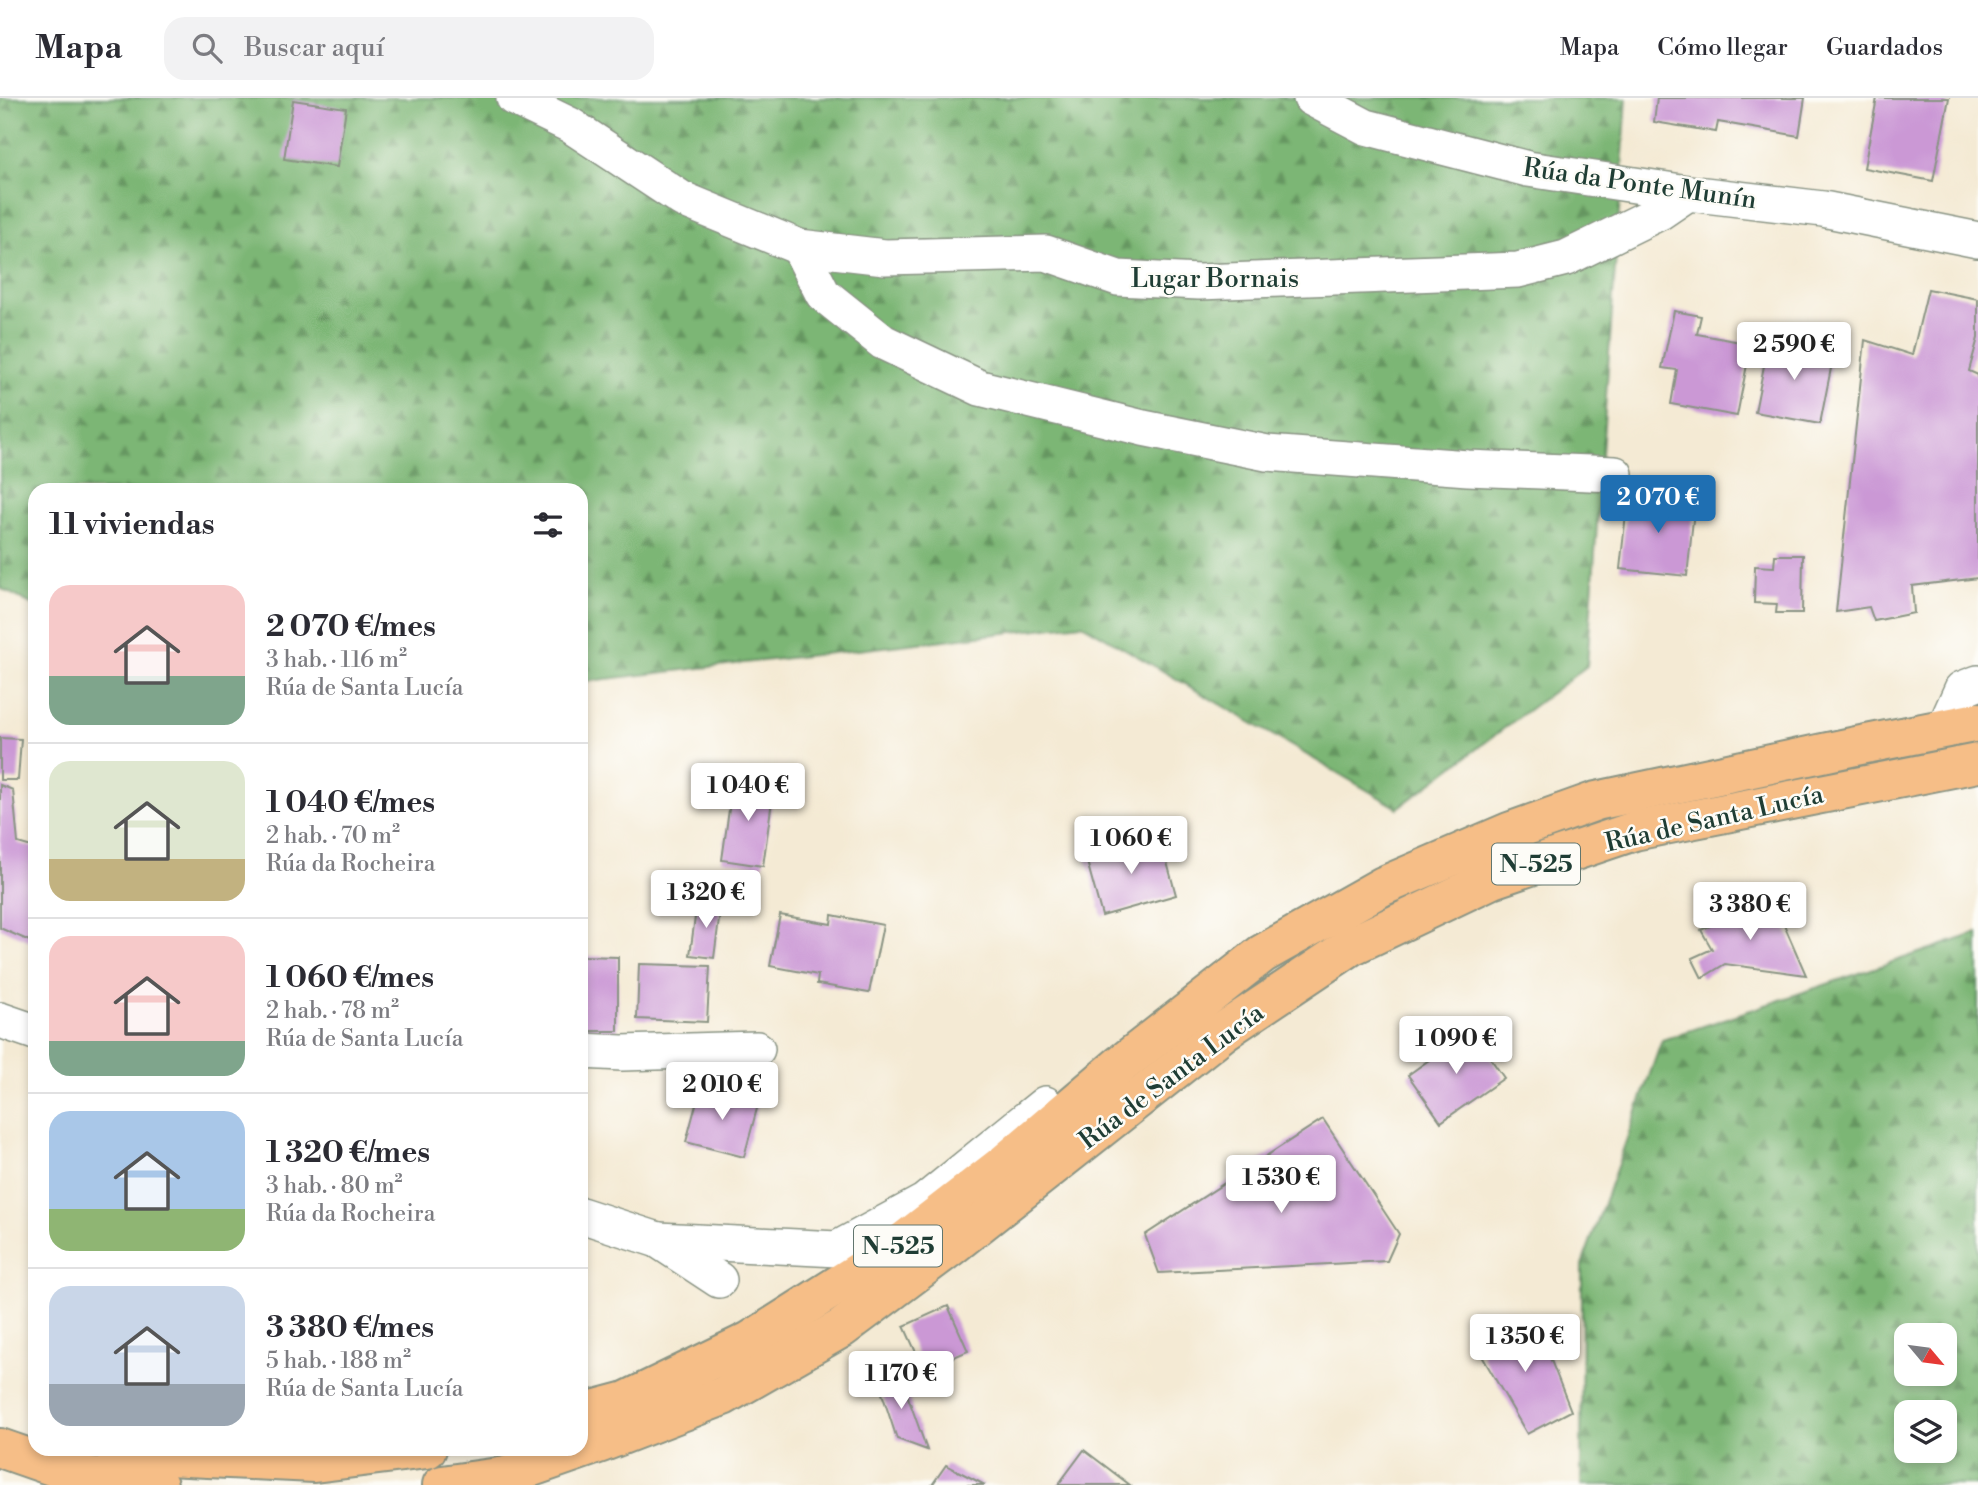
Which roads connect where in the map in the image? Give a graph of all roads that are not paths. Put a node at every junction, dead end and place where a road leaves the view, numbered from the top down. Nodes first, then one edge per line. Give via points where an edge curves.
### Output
1 (514, 98) edge
2 (1311, 98) edge
3 (1688, 193) junction
4 (1978, 240) edge
5 (799, 247) junction
6 (1615, 474) dead end
7 (1978, 683) edge
8 (1961, 725) edge
9 (1963, 766) edge
10 (0, 1020) edge
11 (1178, 1020) junction
12 (28, 1030) edge
13 (757, 1049) dead end
14 (588, 1051) edge
15 (588, 1216) edge
16 (658, 1240) junction
17 (719, 1280) dead end
18 (588, 1411) edge
19 (0, 1422) edge
20 (28, 1431) edge
21 (0, 1448) edge
22 (588, 1448) edge
23 (170, 1456) edge
24 (366, 1456) edge
25 (564, 1456) edge
26 (158, 1485) edge
27 (442, 1485) edge

1 - 5 street, Lugar Bornais via 569,125 682,199
2 - 3 street, Rúa da Ponte Munín via 1366,127 1528,169
3 - 4 street, Rúa da Ponte Munín via 1823,209
3 - 5 street, Lugar Bornais via 1660,212 1566,258 1518,270 1199,282 1118,278 1046,253 885,257
5 - 6 street via 823,294 883,342 980,388 1267,453
7 - 8 street via 1962,689
8 - 11 highway, Rúa de Santa Lucía / N-525 via 1596,801 1509,832 1383,886 1262,954
9 - 22 highway, Rúa de Santa Lucía / N-525 via 1634,831 1492,879 1351,946 1224,1031 842,1328 723,1396
10 - 12 street
11 - 16 street via 1121,1040 924,1202 837,1249
11 - 18 highway, Rúa de Santa Lucía / N-525 via 890,1252 750,1341 626,1401
13 - 14 street
15 - 16 street
16 - 17 street
19 - 20 highway
21 - 26 highway via 75,1474
23 - 24 highway via 314,1462
25 - 27 highway, Rúa de Santa Lucía / N-525 via 506,1476

